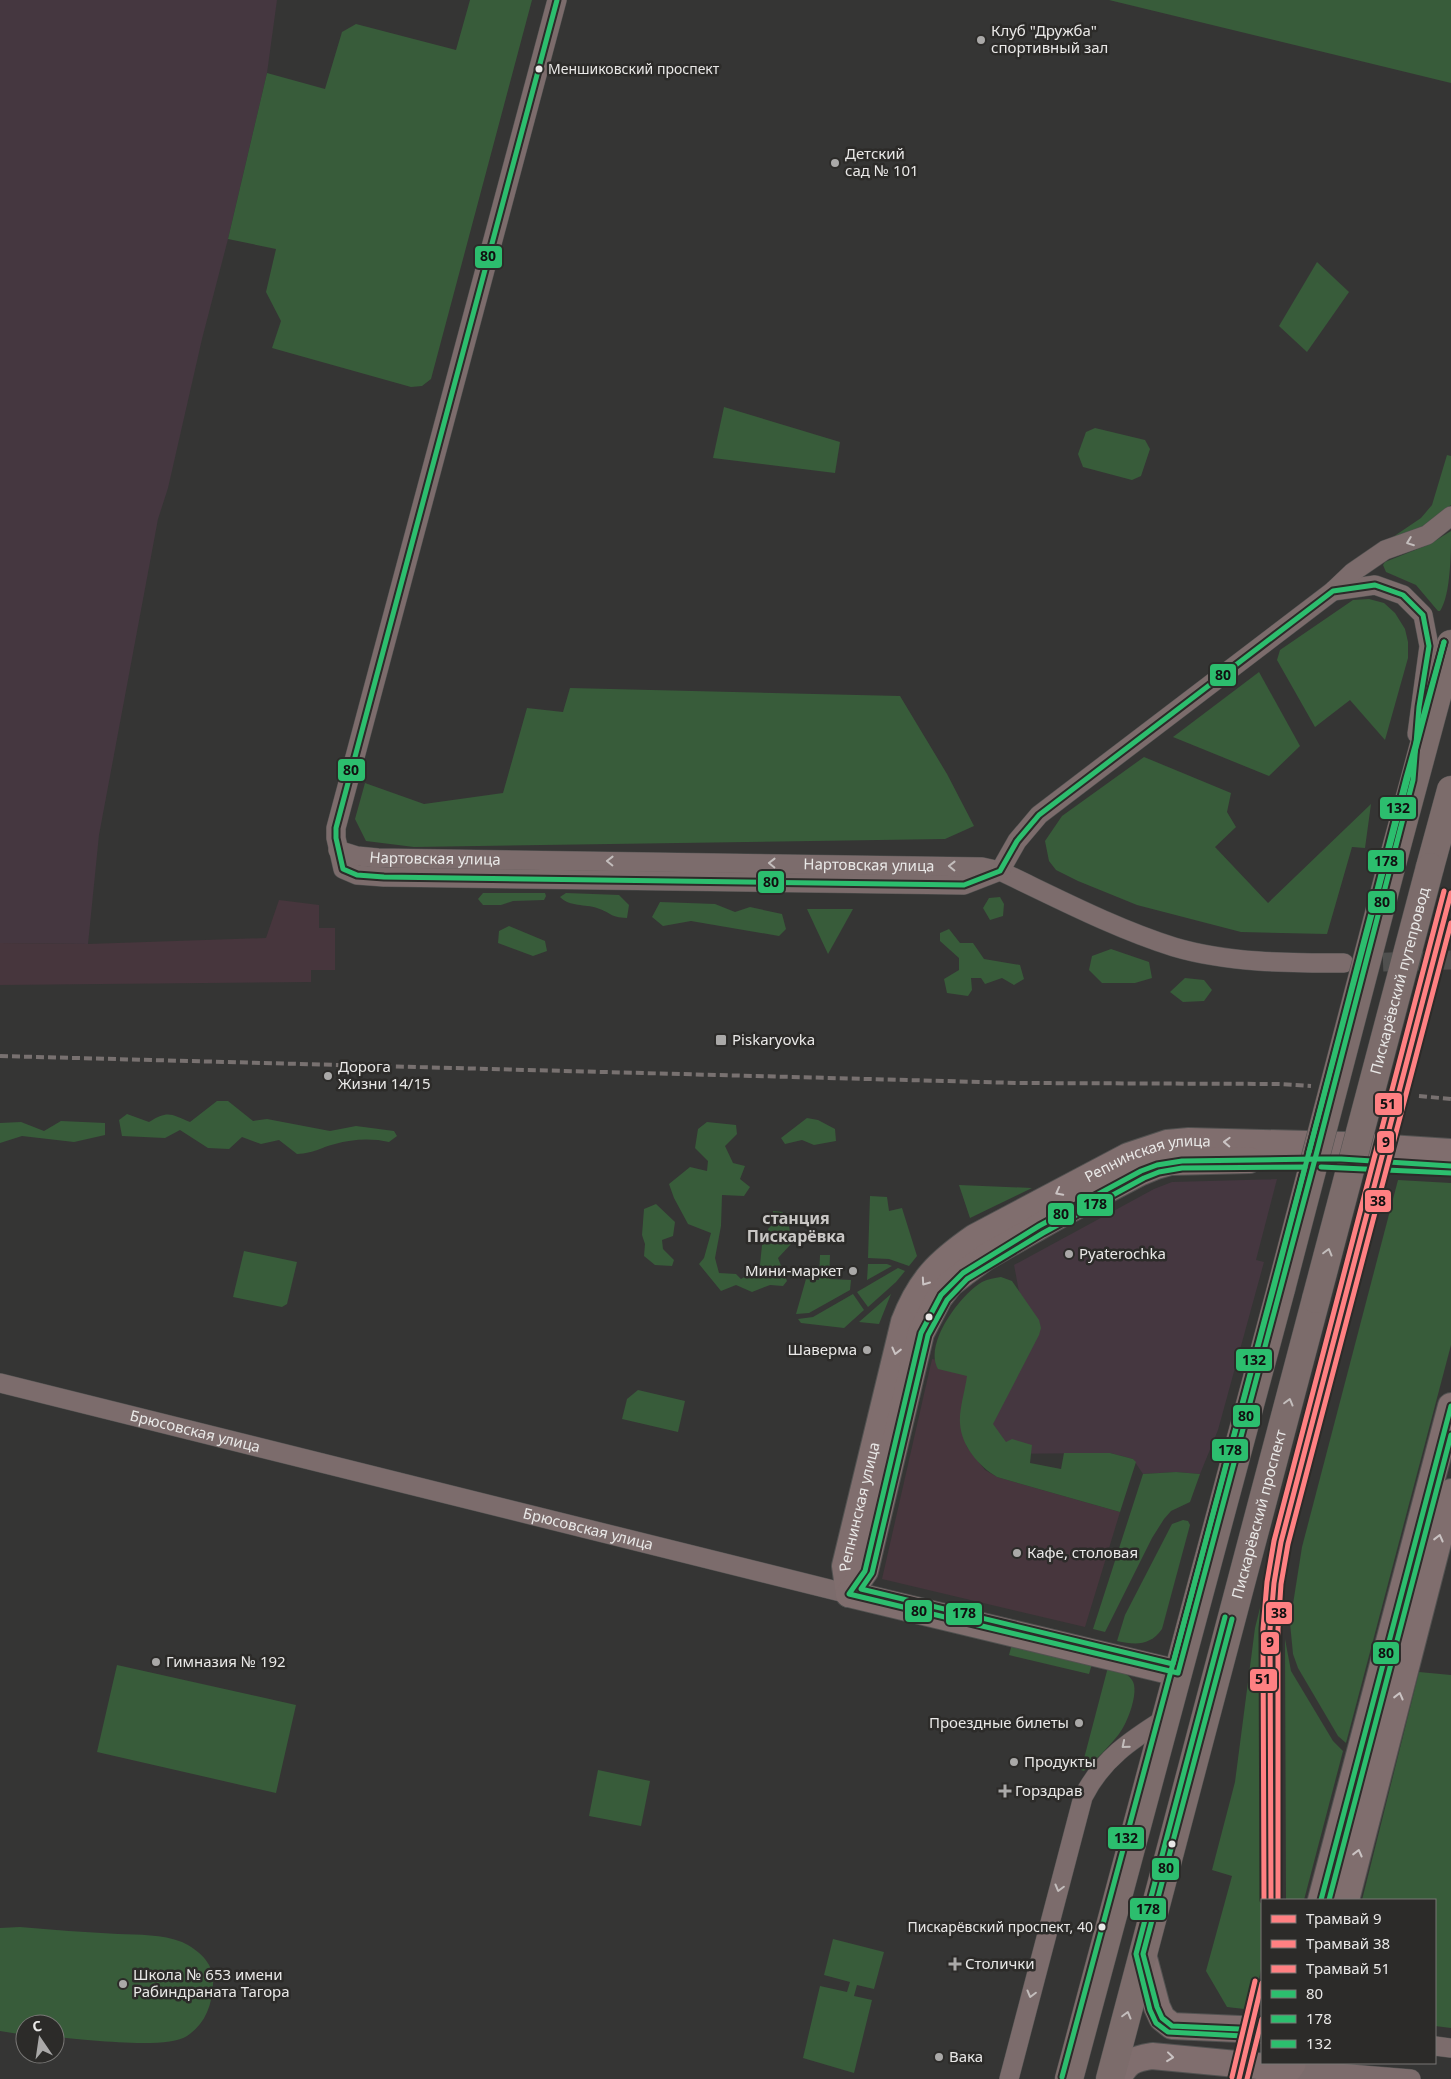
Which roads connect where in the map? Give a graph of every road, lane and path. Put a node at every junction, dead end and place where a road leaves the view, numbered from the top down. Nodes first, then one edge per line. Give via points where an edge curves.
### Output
1 (557, 0) edge
2 (1451, 516) edge
3 (1333, 591) junction
4 (1451, 644) edge
5 (1413, 780) junction
6 (1451, 790) edge
7 (1000, 871) junction
8 (1344, 963) tunnel mouth
9 (1451, 1152) edge
10 (1451, 1166) edge
11 (1316, 1299) joint
12 (0, 1383) edge
13 (1451, 1406) edge
14 (1451, 1492) edge
15 (849, 1594) junction
16 (1178, 1673) junction
17 (1166, 1718) junction
18 (1321, 1899) edge
19 (1346, 1899) edge
20 (1143, 1954) junction
21 (1261, 2030) edge
22 (1436, 2046) edge
23 (1451, 2048) edge
24 (1261, 2063) edge
25 (1275, 2064) edge
26 (1290, 2065) edge
27 (1009, 2079) edge
28 (1069, 2079) edge
29 (1110, 2079) edge
30 (1118, 2079) edge
31 (1411, 2079) edge

1 - 7 street, Нартовская улица via 339,819 338,850 378,858 982,867
2 -> 3 street via 1427,535 1385,550 1353,572
3 - 5 street via 1375,585 1403,595 1423,615 1429,646 1419,708
3 - 7 street via 1039,814
4 - 5 main road
5 - 16 main road, bridge
11 -> 6 main road, Пискарёвский путепровод, bridge
7 - 8 street, Нартовская улица via 1135,933 1175,947 1249,960
9 -> 15 street, Репнинская улица via 1343,1145 1167,1143 1128,1156 975,1237 952,1253 928,1278 912,1302 904,1322 845,1566
10 - 15 street, Репнинская улица via 1341,1159 1170,1162 1139,1173 1096,1195 972,1268 950,1284 920,1333 865,1571
20 -> 11 main road, Пискарёвский проспект
12 - 15 street, Брюсовская улица
13 - 18 street
19 -> 14 street
15 - 16 street, Брюсовская улица
16 - 17 main road
17 -> 27 street via 1127,1743 1092,1778 1083,1796
17 - 28 main road
20 - 21 street via 1157,2006 1162,2018 1172,2026
29 -> 20 main road, Пискарёвский проспект
22 - 23 street
30 -> 24 street via 1124,2066 1138,2058 1152,2056
25 -> 26 street
26 - 31 street

